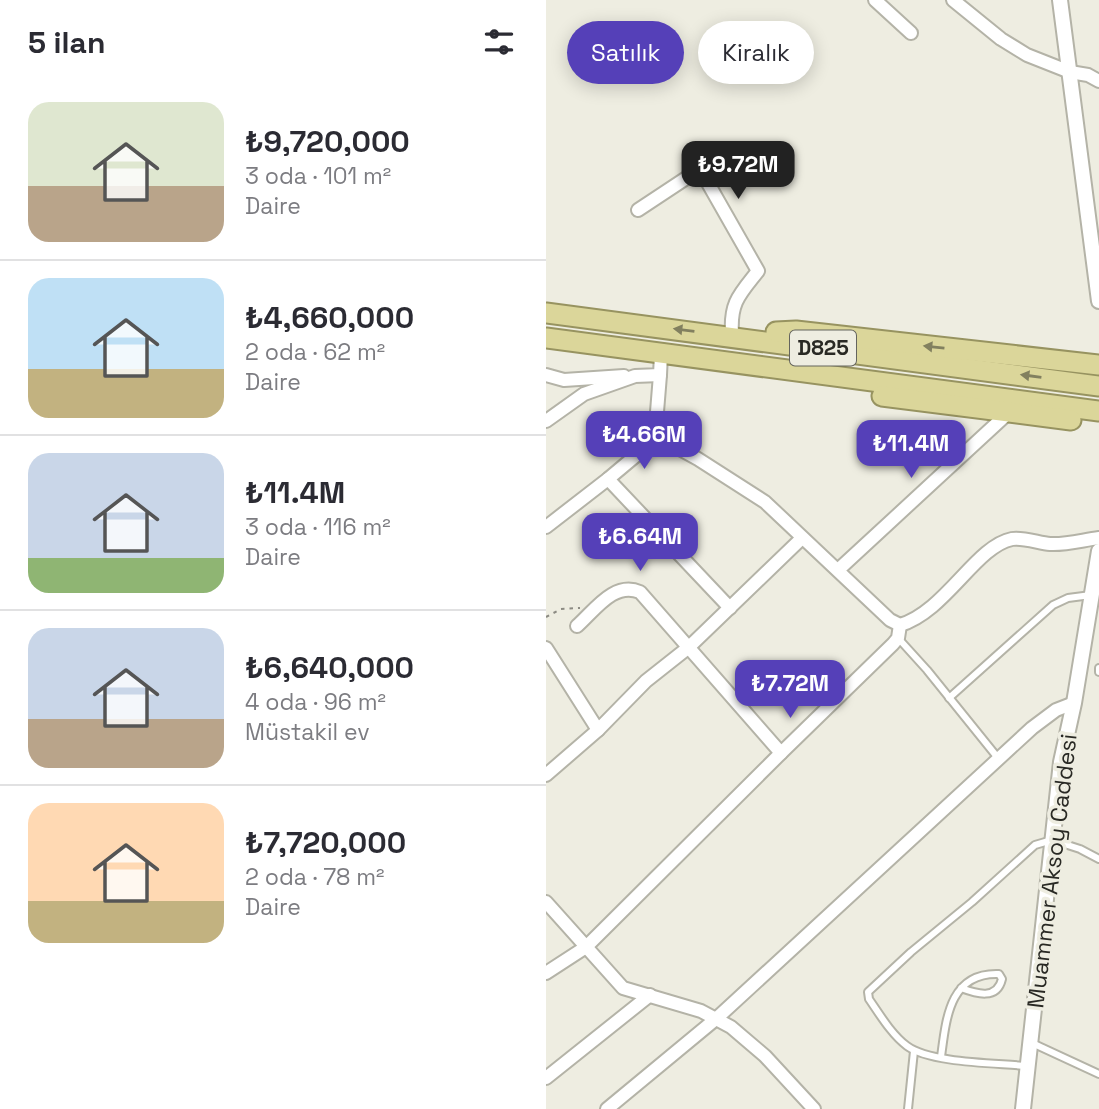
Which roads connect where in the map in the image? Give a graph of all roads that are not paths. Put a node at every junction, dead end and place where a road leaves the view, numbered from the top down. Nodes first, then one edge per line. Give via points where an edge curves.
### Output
1 (875, 0) edge
2 (953, 0) edge
3 (1060, 0) edge
4 (911, 33) dead end
5 (1070, 72) junction
6 (1099, 81) edge
7 (638, 210) dead end
8 (1099, 301) edge
9 (546, 313) edge
10 (722, 333) junction
11 (546, 338) edge
12 (661, 354) junction
13 (1099, 365) edge
14 (546, 375) edge
15 (660, 375) junction
16 (635, 376) junction
17 (1099, 386) edge
18 (1099, 411) edge
19 (1007, 414) junction
20 (546, 421) edge
21 (1099, 423) edge
22 (659, 437) junction
23 (608, 479) junction
24 (546, 527) edge
25 (802, 538) junction
26 (1099, 538) edge
27 (1099, 551) edge
28 (838, 570) junction
29 (1093, 594) junction
30 (730, 608) junction
31 (901, 625) junction
32 (578, 626) dead end
33 (898, 638) junction
34 (689, 647) junction
35 (546, 648) edge
36 (948, 698) junction
37 (1074, 703) junction
38 (598, 730) junction
39 (780, 753) junction
40 (999, 758) junction
41 (546, 775) edge
42 (1052, 840) junction
43 (1099, 859) edge
44 (546, 902) edge
45 (586, 947) junction
46 (546, 973) edge
47 (961, 988) junction
48 (650, 995) junction
49 (717, 1018) junction
50 (1032, 1043) junction
51 (914, 1051) junction
52 (941, 1057) junction
53 (1029, 1066) junction
54 (1099, 1074) edge
55 (546, 1078) edge
56 (607, 1109) edge
57 (814, 1109) edge
58 (908, 1109) edge
59 (1023, 1109) edge

1 - 4 street
2 - 5 street via 1009,44
3 - 5 street
5 - 6 street
5 - 8 street
7 - 10 street via 700,169 758,271 735,299
10 -> 9 highway, D825
13 -> 10 highway via 796,331
17 -> 10 highway, D825
11 - 12 highway, D825
12 - 15 street
12 - 18 highway, D825
12 - 19 highway via 818,387
14 - 16 street via 564,380
15 - 16 street
15 - 22 street
16 - 20 street via 584,394
19 - 21 highway
19 - 28 street
22 - 23 street
22 - 25 street via 765,502
23 - 24 street
23 - 30 street
25 - 28 street
25 - 30 street
26 - 31 street via 1054,544 1012,539 989,551 933,607
27 - 29 street, Muammer Aksoy Caddesi
28 - 31 street
29 - 36 lane via 1053,605
29 - 37 street, Muammer Aksoy Caddesi
30 - 34 street
31 - 33 street
32 - 34 street via 620,590 632,588
33 - 36 lane
33 - 39 street
34 - 38 street via 646,681
34 - 39 street
35 - 38 street
36 - 40 lane
37 - 40 street via 1032,727
37 - 42 street, Muammer Aksoy Caddesi
38 - 41 street
39 - 45 street
40 - 49 street
42 - 43 lane
42 - 50 street, Muammer Aksoy Caddesi
42 - 51 lane via 1035,845 868,992 899,1039
44 - 45 street
45 - 46 street
45 - 48 street via 623,988
47 - 47 lane via 987,974 999,974 1002,979 998,988 987,994
47 - 52 lane via 950,1004
48 - 49 street
48 - 55 street
49 - 56 street
49 - 57 street via 765,1056
50 - 53 street, Muammer Aksoy Caddesi
50 - 54 lane
51 - 52 lane
51 - 58 lane
52 - 53 lane
53 - 59 street, Muammer Aksoy Caddesi

